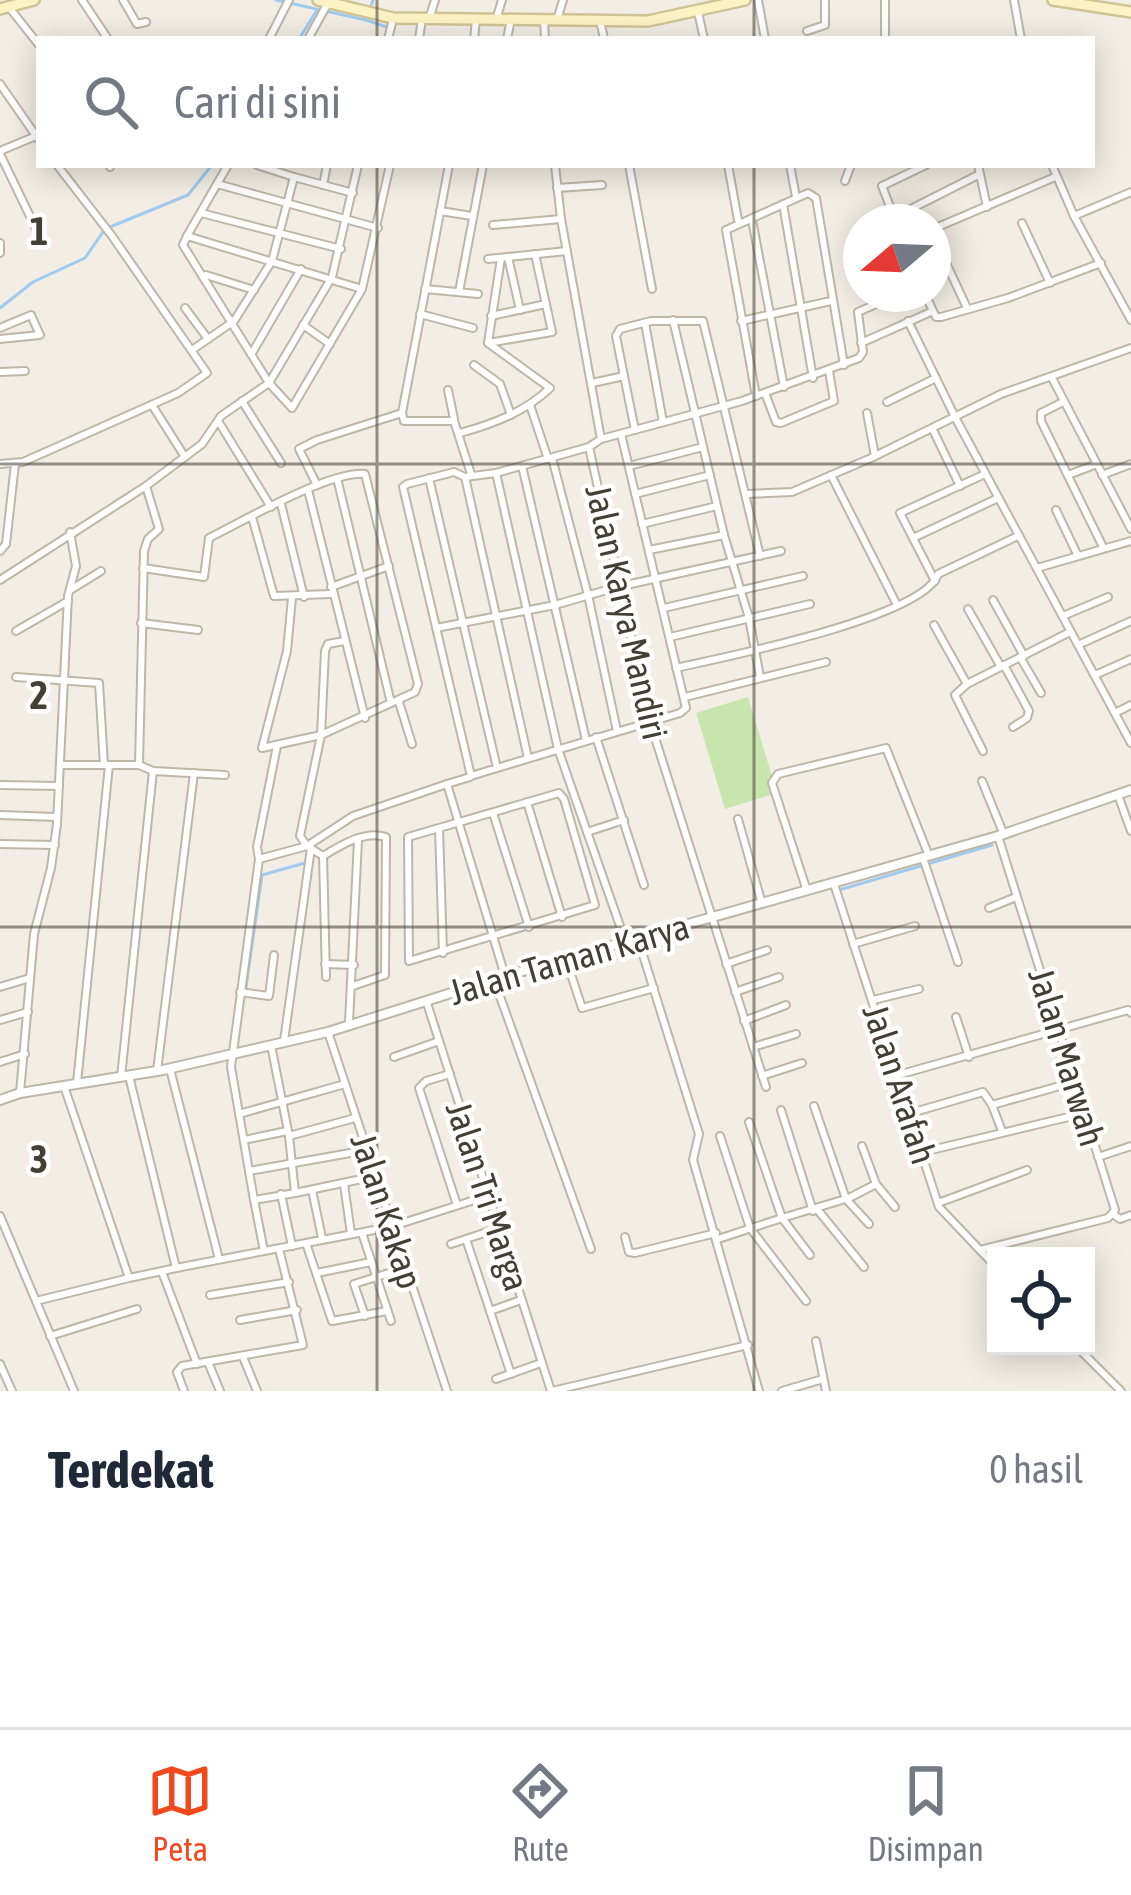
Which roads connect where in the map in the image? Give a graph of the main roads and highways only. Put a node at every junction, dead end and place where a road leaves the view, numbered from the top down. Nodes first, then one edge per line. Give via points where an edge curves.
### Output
1 (34, 0) edge
2 (745, 0) edge
3 (1053, 0) edge
4 (323, 1) edge
5 (349, 4) edge
6 (4, 8) edge
7 (1131, 12) edge

1 - 6 main road
2 - 5 main road via 648,21 388,18
3 - 7 main road
4 - 5 main road

